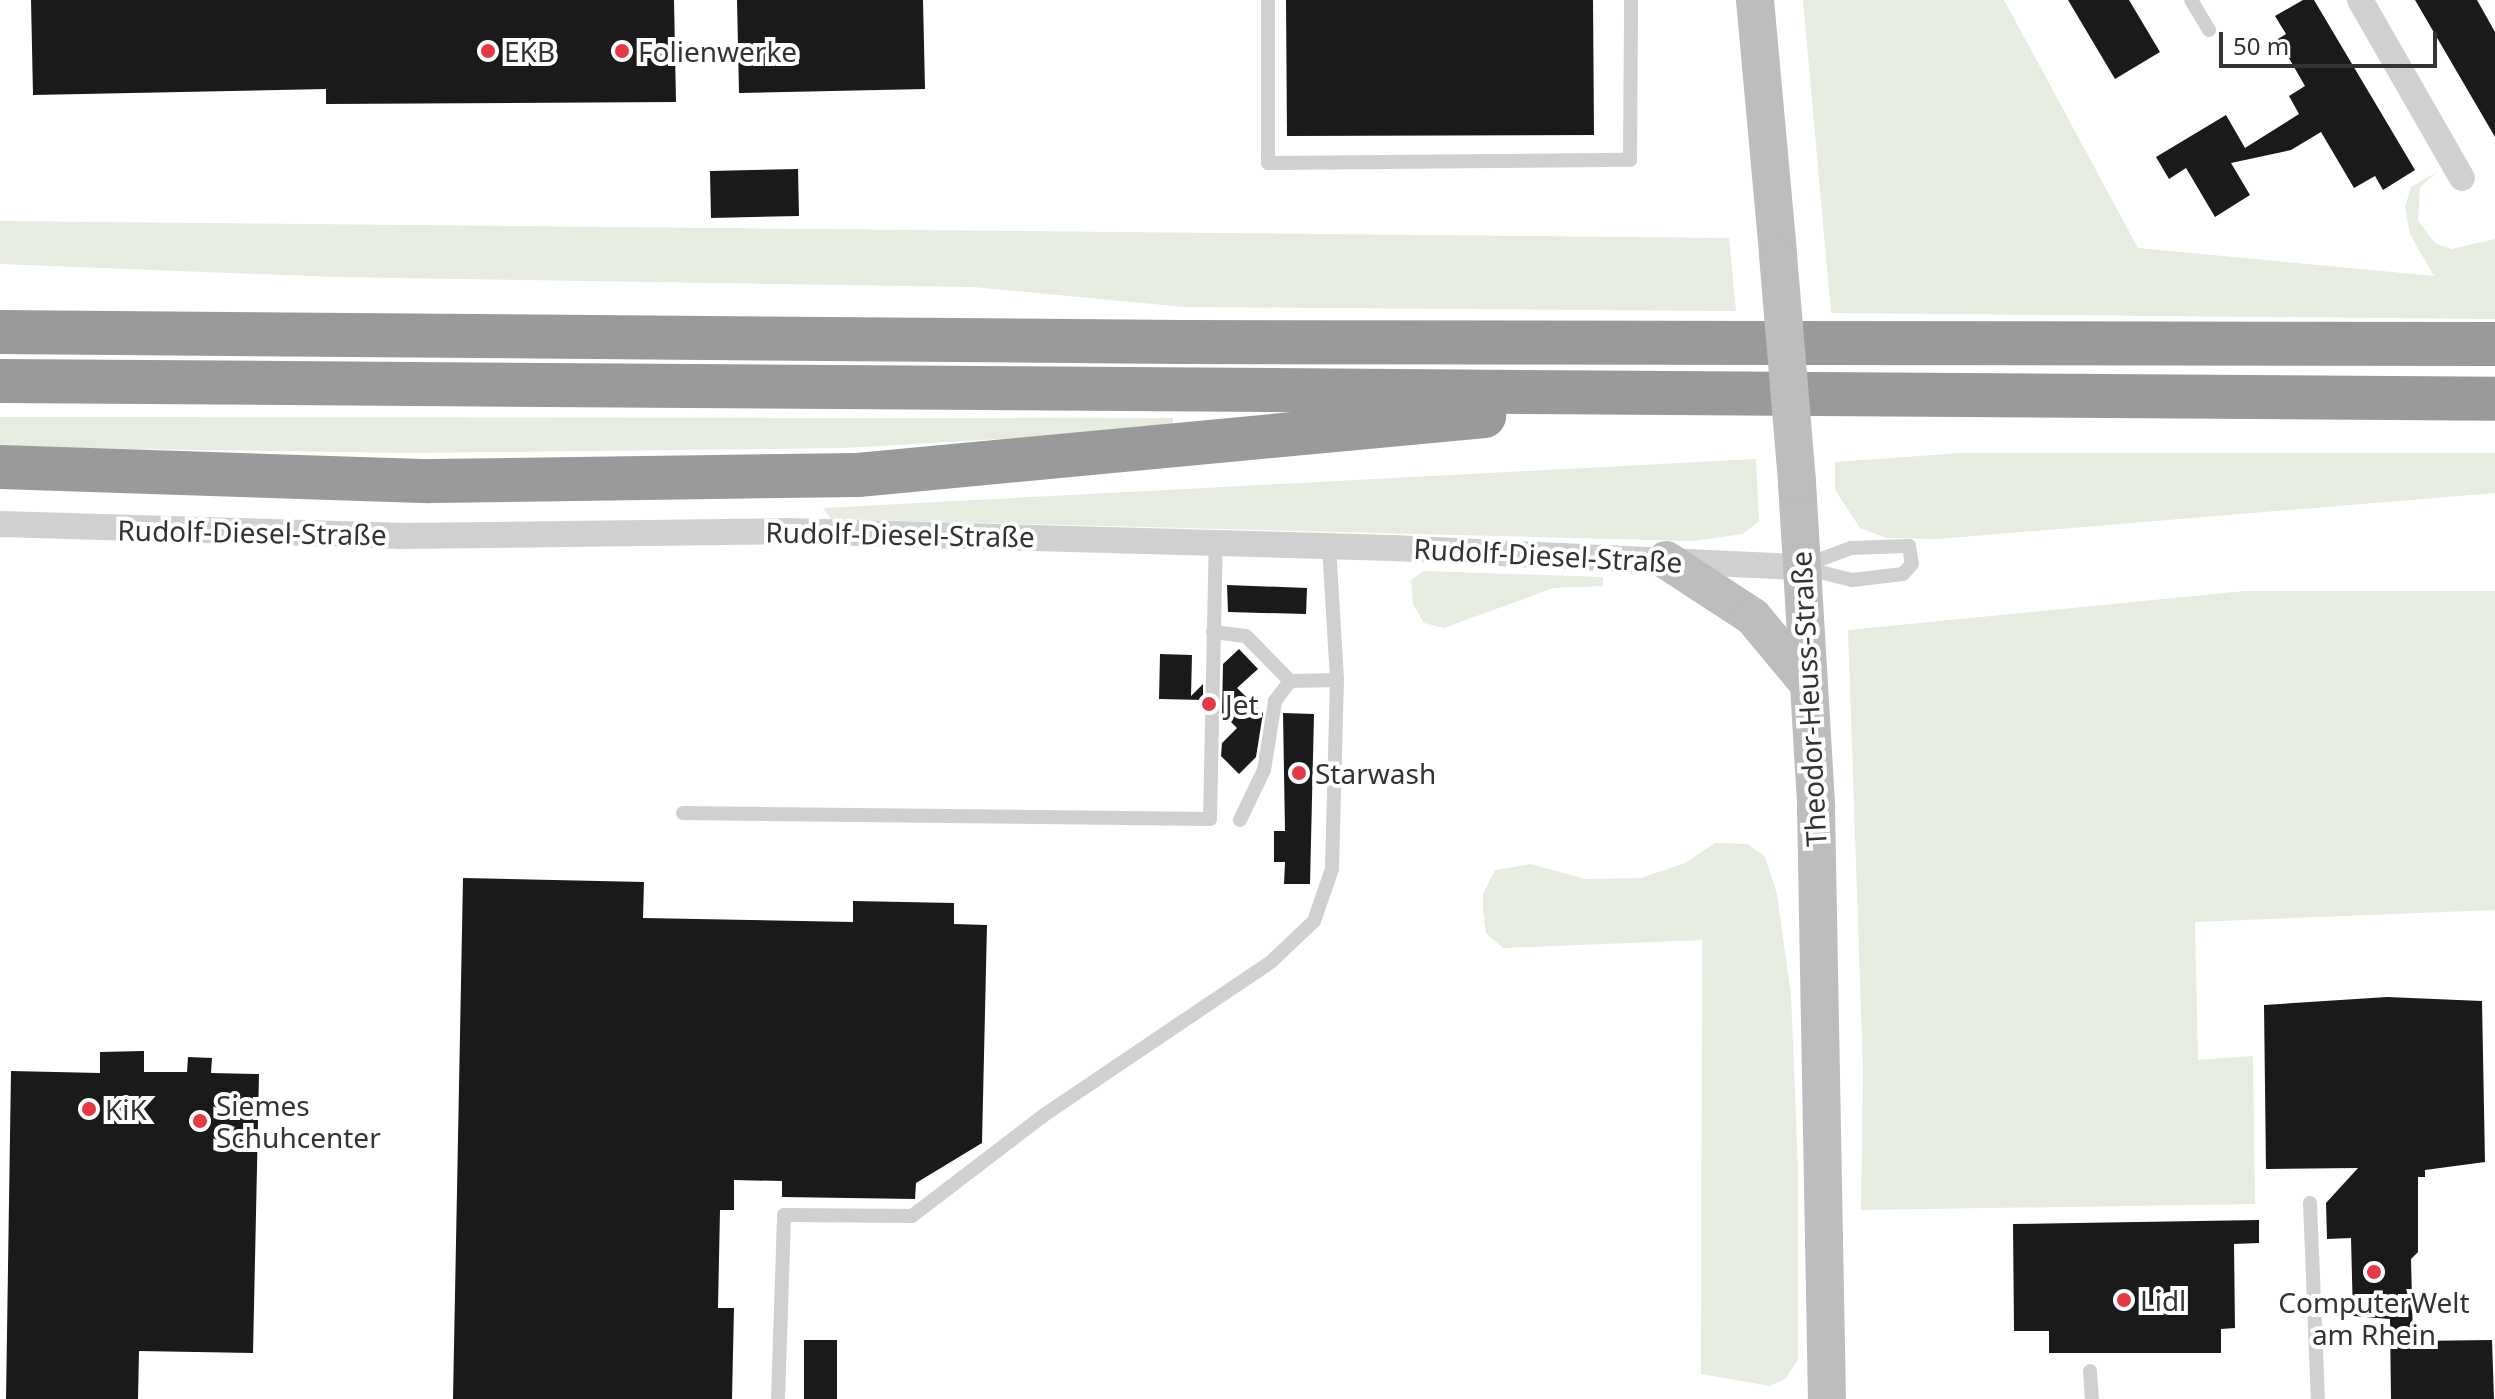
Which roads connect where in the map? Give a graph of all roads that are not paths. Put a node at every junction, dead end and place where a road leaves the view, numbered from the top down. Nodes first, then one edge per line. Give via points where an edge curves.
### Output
1 (1268, 0) edge
2 (1631, 0) edge
3 (1755, 0) edge
4 (2191, 0) edge
5 (2360, 0) edge
6 (2209, 30) dead end
7 (2462, 178) dead end
8 (0, 332) edge
9 (2495, 344) edge
10 (0, 381) edge
11 (1722, 394) junction
12 (2495, 399) edge
13 (0, 467) edge
14 (0, 524) edge
15 (1216, 542) junction
16 (1329, 547) junction
17 (1666, 560) junction
18 (1800, 567) junction
19 (1213, 632) junction
20 (1337, 680) junction
21 (1290, 681) junction
22 (1807, 682) junction
23 (683, 813) dead end
24 (1240, 820) dead end
25 (2310, 1203) dead end
26 (2090, 1371) dead end
27 (778, 1399) edge
28 (1827, 1399) edge
29 (2092, 1399) edge
30 (2318, 1399) edge

1 - 2 lane via 1268,163 1284,163 1630,160
3 - 18 main road, Theodor-Heuss-Straße, bridge
4 - 6 lane
5 - 7 street
8 - 9 highway via 1184,342
10 - 11 highway
11 - 12 highway
11 - 13 highway via 858,475 430,481
14 - 15 street, Rudolf-Diesel-Straße via 382,535 788,531
15 - 16 street, Rudolf-Diesel-Straße
15 - 19 lane
16 - 17 street, Rudolf-Diesel-Straße
16 - 20 lane
17 - 18 street, Rudolf-Diesel-Straße
17 - 22 main road via 1753,617
18 - 18 lane via 1852,580 1903,574 1914,553 1909,546 1851,548
18 - 22 main road, Theodor-Heuss-Straße
19 - 21 lane via 1246,636
19 - 23 lane via 1210,819
20 - 21 lane
20 - 27 lane via 1332,869 1314,921 1272,961 1044,1115 912,1216 784,1215
21 - 24 lane via 1275,701 1264,770
22 - 28 main road, Theodor-Heuss-Straße via 1816,807
25 - 30 lane
26 - 29 lane

